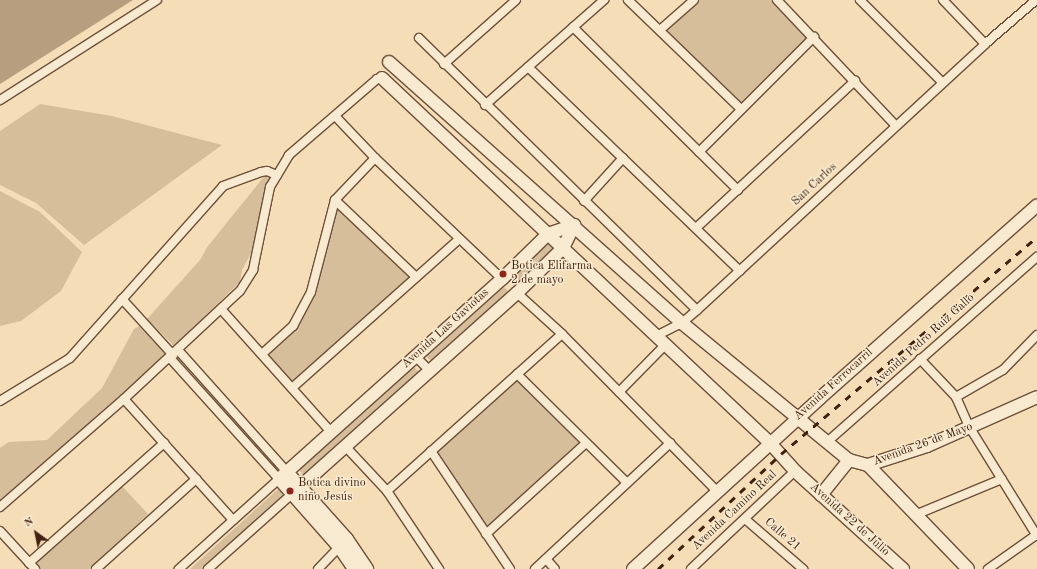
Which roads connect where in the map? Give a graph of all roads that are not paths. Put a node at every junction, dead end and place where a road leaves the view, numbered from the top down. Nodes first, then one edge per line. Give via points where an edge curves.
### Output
1 (157, 0) edge
2 (516, 0) edge
3 (604, 0) edge
4 (628, 0) edge
5 (694, 0) edge
6 (777, 0) edge
7 (860, 0) edge
8 (943, 0) edge
9 (1036, 0) edge
10 (573, 27) junction
11 (660, 30) junction
12 (814, 37) junction
13 (419, 38) dead end
14 (985, 44) junction
15 (389, 62) dead end
16 (444, 64) junction
17 (528, 67) junction
18 (382, 78) joint
19 (855, 81) junction
20 (943, 83) junction
21 (0, 100) edge
22 (485, 105) junction
23 (741, 109) junction
24 (336, 117) junction
25 (896, 126) junction
26 (699, 152) junction
27 (375, 158) junction
28 (623, 158) junction
29 (277, 175) junction
30 (738, 190) junction
31 (335, 200) junction
32 (584, 201) junction
33 (1037, 204) edge
34 (574, 225) junction
35 (696, 228) junction
36 (548, 234) junction
37 (459, 239) junction
38 (563, 248) junction
39 (1037, 257) edge
40 (740, 271) junction
41 (416, 278) junction
42 (502, 279) junction
43 (517, 293) junction
44 (122, 299) junction
45 (221, 309) junction
46 (697, 310) junction
47 (682, 323) junction
48 (562, 334) junction
49 (1037, 335) edge
50 (656, 336) junction
51 (665, 345) junction
52 (173, 354) junction
53 (262, 354) junction
54 (415, 356) junction
55 (920, 359) junction
56 (430, 371) junction
57 (517, 374) junction
58 (292, 388) junction
59 (619, 392) junction
60 (956, 397) junction
61 (1037, 397) edge
62 (124, 399) junction
63 (0, 401) edge
64 (797, 418) junction
65 (970, 428) junction
66 (331, 432) junction
67 (827, 442) junction
68 (164, 443) junction
69 (586, 443) junction
70 (670, 443) junction
71 (770, 443) junction
72 (345, 446) junction
73 (431, 452) junction
74 (849, 460) junction
75 (868, 465) junction
76 (795, 471) junction
77 (283, 476) junction
78 (196, 479) junction
79 (1002, 479) junction
80 (627, 483) junction
81 (296, 490) junction
82 (387, 491) junction
83 (718, 492) junction
84 (821, 495) junction
85 (0, 507) edge
86 (915, 515) junction
87 (745, 519) junction
88 (233, 520) junction
89 (0, 531) edge
90 (486, 534) junction
91 (1037, 535) edge
92 (343, 543) junction
93 (546, 559) junction
94 (32, 566) edge
95 (96, 569) edge
96 (179, 569) edge
97 (208, 569) edge
98 (318, 569) edge
99 (354, 569) edge
100 (366, 569) edge
101 (439, 569) edge
102 (510, 569) edge
103 (535, 569) edge
104 (555, 569) edge
105 (633, 569) edge
106 (692, 569) edge
107 (803, 569) edge
108 (902, 569) edge
109 (968, 569) edge
110 (988, 569) edge

1 - 21 street
2 - 16 street
3 - 10 street
4 - 11 street
5 - 11 street
6 - 12 street
7 - 20 street
8 - 14 street
9 - 14 street, San Carlos
10 - 17 street
10 - 26 street
11 - 23 street
12 - 19 street
12 - 23 street
13 - 16 street
14 - 20 street, San Carlos
15 - 34 street
16 - 22 street
17 - 22 street
17 - 28 street
18 - 24 street via 377,79
18 - 36 street, Avenida 22 de Julio
19 - 25 street
19 - 30 street
20 - 25 street, San Carlos
22 - 32 street
23 - 26 street
24 - 27 street
24 - 29 street via 289,155
25 - 40 street, San Carlos
26 - 30 street
27 - 31 street
27 - 37 street
28 - 32 street
28 - 35 street
29 - 44 street via 267,171 261,172 223,186
29 - 45 street via 270,187 264,209 260,244 253,270 240,291
30 - 35 street
31 - 41 street
31 - 53 street via 330,210 316,276 305,305 293,326
32 - 46 street
33 - 64 street, Avenida Ferrocarril
34 - 36 street, Avenida Las Gaviotas
34 - 38 street, Avenida Las Gaviotas
34 - 47 street
35 - 40 street
36 - 38 street, Avenida 22 de Julio
36 - 42 street, Avenida Las Gaviotas
37 - 41 street
37 - 42 street
38 - 43 street, Avenida Las Gaviotas
38 - 50 street, Avenida 22 de Julio
39 - 55 street, Avenida Pedro Ruiz Gallo
40 - 46 street, San Carlos
41 - 58 street
42 - 54 street, Avenida Las Gaviotas
43 - 48 street
43 - 56 street, Avenida Las Gaviotas
44 - 52 street
44 - 63 street via 70,358
45 - 52 street
45 - 53 street
46 - 47 street, San Carlos
47 - 50 street, San Carlos
47 - 64 street
48 - 57 street
48 - 59 street
49 - 60 street via 1003,370
50 - 51 street, Avenida 22 de Julio
51 - 59 street
51 - 71 street, Avenida 22 de Julio
52 - 62 street
52 - 77 street
53 - 58 street
54 - 56 street
54 - 66 street, Avenida Las Gaviotas
55 - 60 street
55 - 67 street, Avenida Pedro Ruiz Gallo
56 - 72 street, Avenida Las Gaviotas
57 - 69 street
57 - 73 street
58 - 66 street
59 - 70 street
60 - 65 street
61 - 65 street, Avenida 26 de Mayo
62 - 68 street
62 - 85 street
64 - 67 street
64 - 71 street, Avenida Ferrocarril
65 - 75 street, Avenida 26 de Mayo
65 - 79 street
66 - 77 street, Avenida Las Gaviotas
67 - 74 street
68 - 78 street
68 - 94 street
69 - 80 street
69 - 90 street
70 - 80 street
70 - 83 street
71 - 76 street, Avenida 22 de Julio
71 - 83 street, Avenida Ferrocarril
72 - 81 street, Avenida Las Gaviotas
72 - 82 street
73 - 82 street
73 - 90 street
74 - 75 street, Avenida 26 de Mayo
74 - 84 street
75 - 86 street
76 - 84 street, Avenida 22 de Julio
76 - 87 street, Avenida Camino Real
77 - 81 street
77 - 88 street, Avenida Las Gaviotas
78 - 88 street
78 - 95 street
79 - 86 street
79 - 91 street
80 - 93 street
81 - 92 street
81 - 97 street, Avenida Las Gaviotas
82 - 101 street
83 - 105 street, Avenida Ferrocarril
84 - 108 street, Avenida 22 de Julio
86 - 109 street
87 - 106 street, Avenida Camino Real
87 - 107 street, Calle 21
88 - 96 street, Avenida Las Gaviotas
89 - 94 street
90 - 102 street
91 - 110 street
92 - 98 street
92 - 99 street
92 - 100 street
93 - 103 street
93 - 104 street

